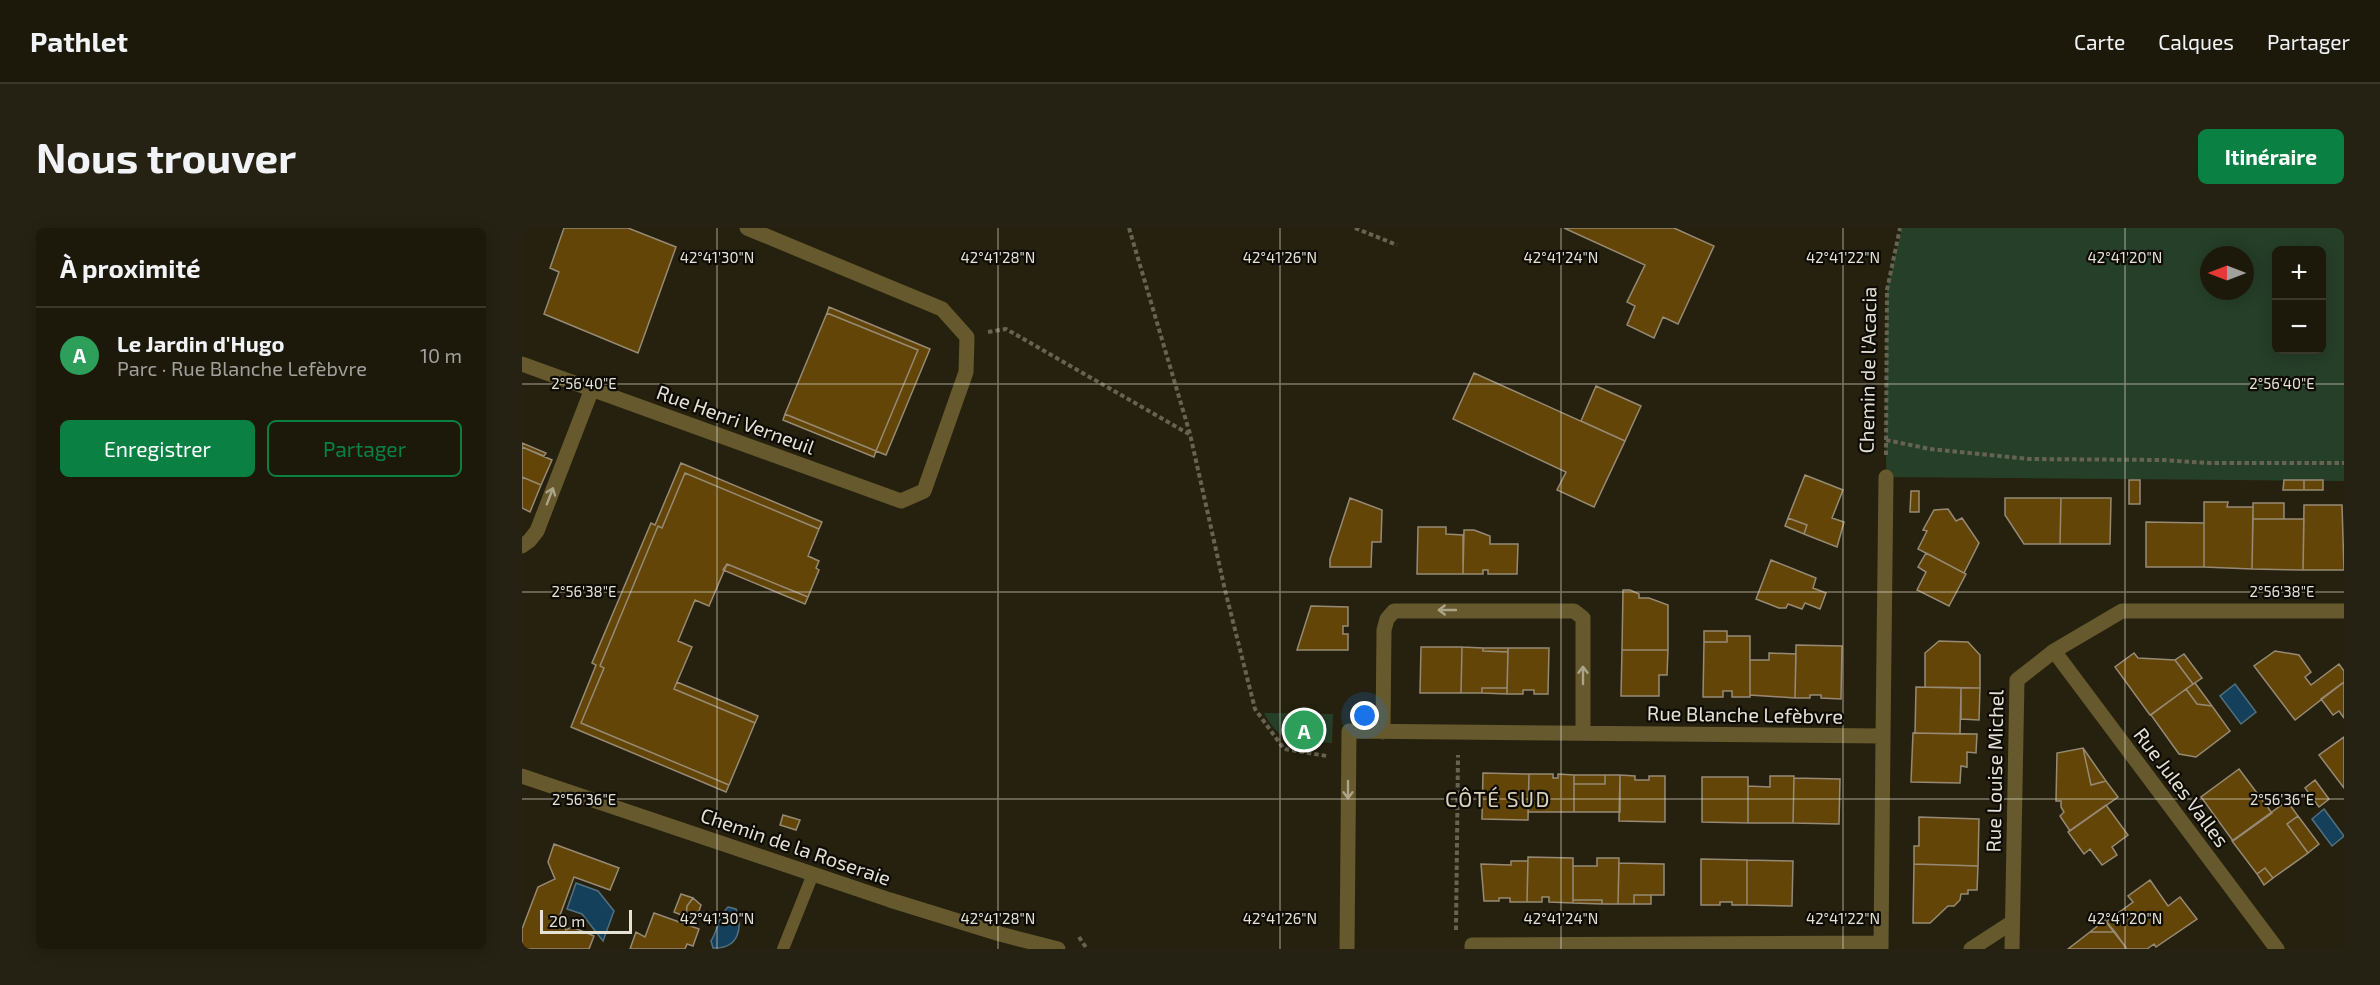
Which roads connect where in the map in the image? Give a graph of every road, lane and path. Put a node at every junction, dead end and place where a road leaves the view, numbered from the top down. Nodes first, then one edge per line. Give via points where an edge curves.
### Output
1 (747, 228) edge
2 (1129, 228) edge
3 (1355, 228) edge
4 (1900, 228) edge
5 (1397, 244) dead end
6 (967, 337) junction
7 (522, 364) edge
8 (592, 388) junction
9 (1190, 434) junction
10 (1886, 440) junction
11 (2344, 463) edge
12 (1886, 477) joint
13 (522, 546) edge
14 (2344, 611) edge
15 (2054, 651) junction
16 (1383, 732) junction
17 (1459, 732) junction
18 (1583, 733) junction
19 (1883, 736) junction
20 (1348, 759) junction
21 (522, 776) edge
22 (813, 874) junction
23 (2011, 923) junction
24 (1456, 938) dead end
25 (1881, 946) edge
26 (783, 949) edge
27 (1058, 949) edge
28 (1347, 949) edge
29 (1472, 949) edge
30 (1971, 949) edge
31 (2012, 949) edge
32 (2277, 949) edge

1 - 6 street via 942,309
2 - 9 path
3 - 5 path
4 - 10 path, Chemin de l'Acacia via 1887,290
6 - 8 street, Rue Henri Verneuil via 966,372 924,491 901,501
6 - 9 path via 1006,329
7 - 8 street, Rue Henri Verneuil
13 -> 8 street via 537,531
9 - 20 path via 1255,709 1284,749
10 - 11 path via 1929,449 2029,459
10 - 12 path, Chemin de l'Acacia
12 - 19 street
14 - 15 street, Rue Louise Michel via 2122,611
15 - 23 street, Rue Louise Michel via 2017,680
15 - 32 street, Rue Jules Valles
16 - 17 street, Rue Blanche Lefèbvre
18 -> 16 street via 1583,618 1574,611 1394,611 1384,630
16 - 20 street, Rue Blanche Lefèbvre via 1348,732
17 - 18 street, Rue Blanche Lefèbvre
17 - 24 path
18 - 19 street, Rue Blanche Lefèbvre
19 - 25 street
20 -> 28 street
21 - 22 street, Chemin de la Roseraie
22 - 26 lane
22 - 27 street, Chemin de la Roseraie
23 - 30 street
23 - 31 street, Rue Louise Michel
25 - 29 street via 1472,945

